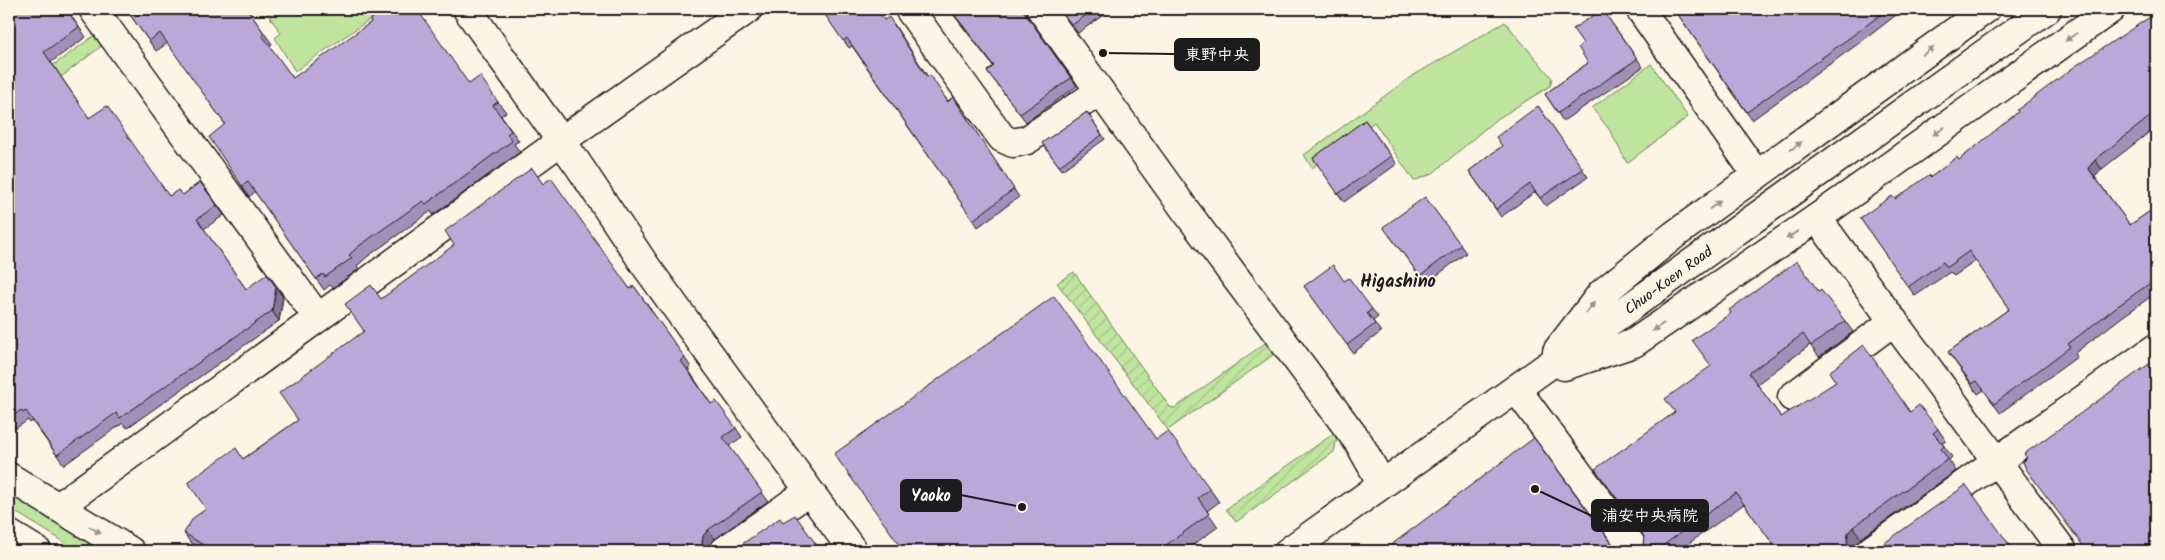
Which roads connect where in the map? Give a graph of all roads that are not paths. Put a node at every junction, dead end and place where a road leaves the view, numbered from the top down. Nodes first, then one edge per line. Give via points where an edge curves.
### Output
1 (93, 9) edge
2 (467, 9) edge
3 (748, 9) edge
4 (909, 9) edge
5 (1042, 9) edge
6 (1986, 9) edge
7 (2047, 9) edge
8 (2111, 9) edge
9 (1644, 10) edge
10 (1100, 91) junction
11 (561, 141) junction
12 (1756, 174) junction
13 (1817, 218) junction
14 (318, 318) junction
15 (1894, 321) junction
16 (2156, 348) edge
17 (1539, 374) junction
18 (1517, 390) junction
19 (1792, 397) dead end
20 (1999, 462) junction
21 (9, 477) edge
22 (1382, 484) junction
23 (809, 491) junction
24 (58, 508) junction
25 (9, 534) edge
26 (37, 551) edge
27 (130, 551) edge
28 (724, 551) edge
29 (853, 551) edge
30 (1289, 551) edge
31 (1636, 551) edge
32 (1870, 551) edge
33 (2063, 551) edge

1 - 14 street
2 - 11 street
3 - 11 street
4 - 10 street via 1002,138 1013,143 1027,140
5 - 10 street
12 -> 6 street
7 - 17 street, Chuo-Koen Road
8 -> 13 street
9 - 12 street
10 - 22 street via 1359,443
11 - 14 street
11 - 23 street via 645,265
17 -> 12 street via 1600,294
13 - 15 street
13 -> 17 street via 1634,343
14 - 24 street
15 - 19 street
15 - 20 street
16 - 20 street
17 - 18 street, Chuo-Koen Road
18 - 22 street, Chuo-Koen Road
18 - 31 street
20 - 32 street
20 - 33 street
21 - 24 street
22 - 30 street, Chuo-Koen Road
23 - 28 street
23 - 29 street
24 -> 27 street
25 - 26 street

